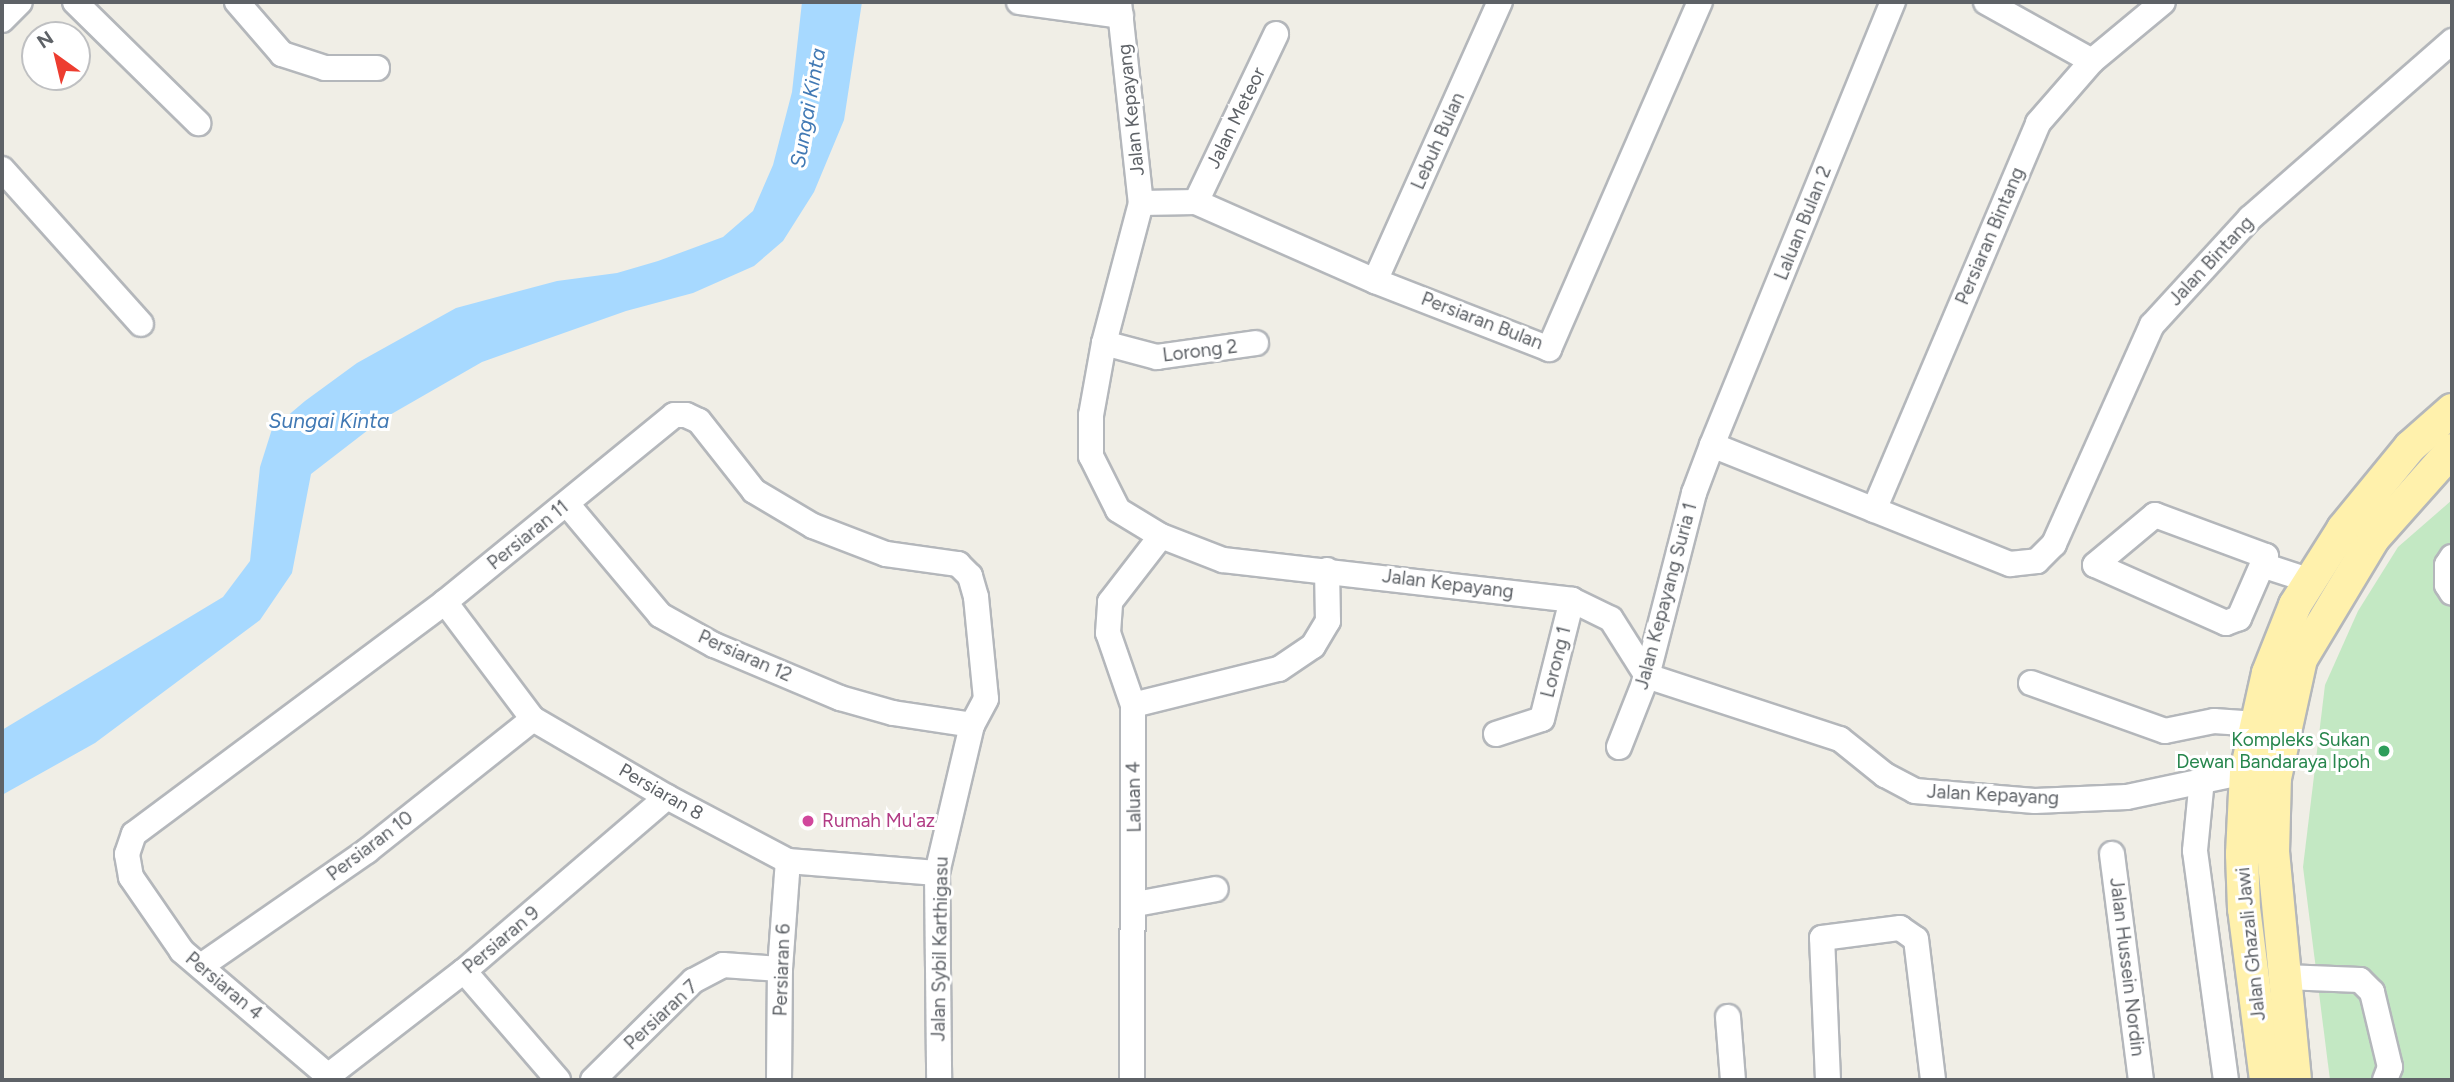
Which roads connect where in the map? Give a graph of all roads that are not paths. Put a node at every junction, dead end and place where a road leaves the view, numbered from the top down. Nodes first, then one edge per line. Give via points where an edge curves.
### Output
1 (75, 2) edge
2 (237, 2) edge
3 (1019, 2) edge
4 (1500, 2) edge
5 (1700, 2) edge
6 (1893, 2) edge
7 (1986, 2) edge
8 (2163, 2) edge
9 (1120, 9) edge
10 (1276, 34) dead end
11 (2452, 41) edge
12 (2092, 61) junction
13 (377, 68) dead end
14 (198, 123) dead end
15 (2, 169) edge
16 (1196, 202) junction
17 (1141, 203) junction
18 (1376, 281) junction
19 (141, 324) dead end
20 (1104, 343) junction
21 (1256, 343) dead end
22 (2452, 410) edge
23 (1712, 445) junction
24 (2452, 450) edge
25 (567, 503) junction
26 (1874, 510) junction
27 (1161, 536) junction
28 (2452, 557) edge
29 (2262, 565) junction
30 (1327, 570) junction
31 (970, 576) joint
32 (2311, 581) junction
33 (2452, 593) edge
34 (1572, 600) junction
35 (445, 602) junction
36 (2301, 659) junction
37 (1647, 676) junction
38 (2031, 683) dead end
39 (1133, 705) junction
40 (533, 719) junction
41 (2257, 724) junction
42 (972, 725) junction
43 (1496, 734) dead end
44 (1619, 747) dead end
45 (2246, 772) junction
46 (2202, 779) junction
47 (667, 797) junction
48 (2112, 854) dead end
49 (788, 861) junction
50 (937, 873) junction
51 (131, 877) joint
52 (1216, 889) dead end
53 (1136, 904) junction
54 (201, 966) junction
55 (780, 970) junction
56 (464, 971) junction
57 (2284, 977) junction
58 (1728, 1017) dead end
59 (2390, 1076) edge
60 (331, 1078) edge
61 (558, 1080) edge
62 (593, 1080) edge
63 (779, 1080) edge
64 (939, 1080) edge
65 (1132, 1080) edge
66 (1733, 1080) edge
67 (1828, 1080) edge
68 (1933, 1080) edge
69 (2141, 1080) edge
70 (2225, 1080) edge
71 (2266, 1080) edge
72 (2295, 1080) edge

1 - 14 street
2 - 13 street via 282,54 325,68
3 - 9 street
4 - 18 street, Lebuh Bulan
5 - 18 street, Persiaran Bulan via 1549,349
6 - 23 street, Laluan Bulan 2
7 - 12 street
8 - 12 street, Persiaran Bintang
9 - 17 street, Jalan Kepayang
10 - 16 street, Jalan Meteor
11 - 26 street, Jalan Bintang via 2250,218 2152,326 2054,544 2038,561 2010,564
12 - 26 street, Persiaran Bintang via 2038,123
15 - 19 street
16 - 17 street, Persiaran Bulan
16 - 18 street, Persiaran Bulan
17 - 20 street, Jalan Kepayang
20 - 21 street, Lorong 2 via 1157,357
20 - 27 street, Jalan Kepayang via 1091,415 1091,456 1118,510
22 - 32 main road, Jalan Ghazali Jawi via 2372,490
23 - 26 street
23 - 37 street, Jalan Kepayang Suria 1 via 1694,494
24 - 36 main road, Jalan Ghazali Jawi via 2373,539
25 - 31 street, Persiaran 11 via 674,415 686,415 699,421 754,491 813,526 886,554 958,564
25 - 35 street, Persiaran 11
25 - 42 street, Persiaran 12 via 660,615 715,645 839,698 893,713
27 - 30 street, Jalan Kepayang via 1223,560
27 - 39 street, Laluan 4 via 1110,602 1108,633
28 - 33 street via 2447,575
29 - 29 street via 2266,556 2155,515 2095,565 2226,623 2239,618
29 - 32 street
30 - 34 street, Jalan Kepayang
30 - 39 street via 1328,621 1312,646 1279,669
31 - 42 street, Jalan Sybil Karthigasu via 986,699
32 - 41 main road, Jalan Ghazali Jawi via 2295,605 2268,673
34 - 37 street, Jalan Kepayang via 1611,619
34 - 43 street, Lorong 1 via 1542,719
35 - 40 street, Persiaran 8
35 - 51 street, Persiaran 11 via 134,834 127,854
36 - 45 main road via 2283,684 2263,758
36 - 57 main road, Jalan Ghazali Jawi via 2275,778 2273,852
37 - 44 street, Jalan Kepayang Suria 1
37 - 46 street, Jalan Kepayang via 1840,739 1885,775 1915,791 2048,801 2127,797
38 - 41 street via 2165,731 2214,721
39 - 53 street, Laluan 4
40 - 47 street, Persiaran 8
40 - 54 street, Persiaran 10 via 367,851
41 - 45 main road, Jalan Ghazali Jawi
42 - 50 street, Jalan Sybil Karthigasu
45 - 46 street, Jalan Kepayang
45 - 71 main road, Jalan Ghazali Jawi via 2244,909
46 - 70 street via 2195,851
47 - 49 street, Persiaran 8
47 - 56 street, Persiaran 9
48 - 69 street, Jalan Hussein Nordin
49 - 50 street, Persiaran 8
49 - 55 street, Persiaran 6
50 - 64 street, Jalan Sybil Karthigasu
51 - 54 street, Persiaran 4 via 182,951
52 - 53 street
53 - 65 street, Laluan 4
54 - 60 street, Persiaran 4
55 - 62 street, Persiaran 7 via 723,965 693,981
55 - 63 street, Persiaran 6
56 - 60 street, Persiaran 9
56 - 61 street
57 - 59 street via 2360,980 2372,992
57 - 72 main road, Jalan Ghazali Jawi
58 - 66 street
67 - 68 street via 1822,938 1900,928 1916,939

